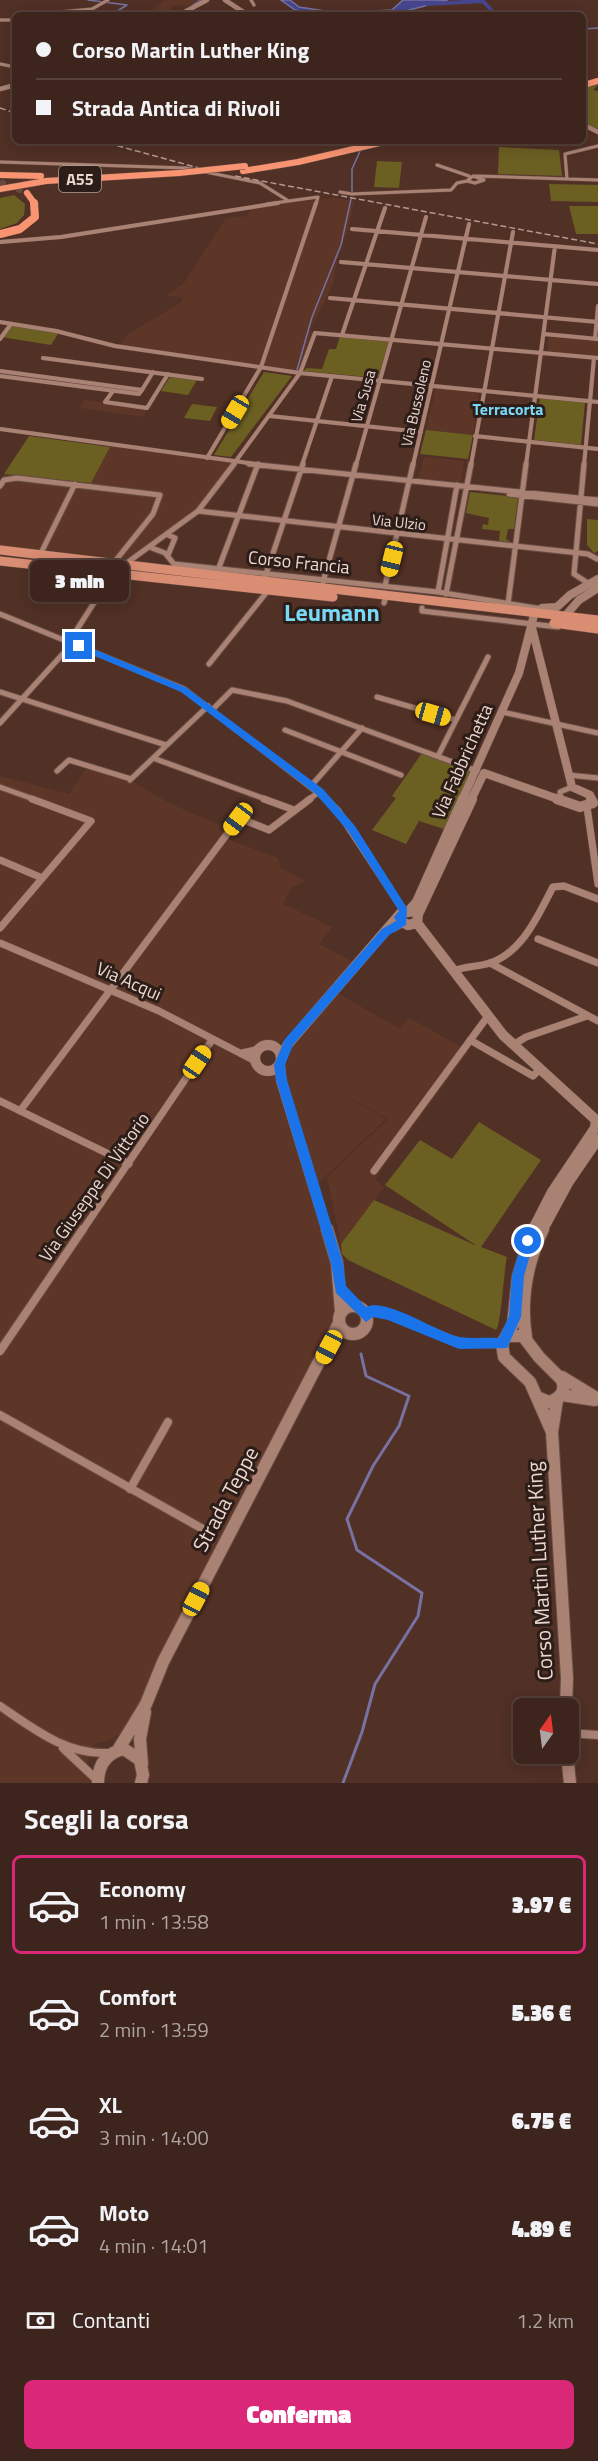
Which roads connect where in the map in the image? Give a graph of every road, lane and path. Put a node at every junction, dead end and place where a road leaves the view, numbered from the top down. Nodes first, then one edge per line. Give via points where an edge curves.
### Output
1 (207, 0) edge
2 (217, 0) edge
3 (251, 0) edge
4 (227, 1) edge
5 (106, 2) edge
6 (200, 4) junction
7 (254, 5) dead end
8 (60, 12) edge
9 (185, 12) edge
10 (244, 12) edge
11 (360, 144) edge
12 (375, 144) edge
13 (598, 146) edge
14 (0, 162) edge
15 (437, 165) dead end
16 (244, 169) junction
17 (0, 175) edge
18 (160, 175) junction
19 (179, 176) junction
20 (476, 176) junction
21 (498, 177) junction
22 (468, 178) junction
23 (567, 179) junction
24 (484, 180) junction
25 (598, 180) edge
26 (0, 189) edge
27 (340, 192) dead end
28 (0, 194) edge
29 (24, 194) dead end
30 (287, 201) junction
31 (385, 208) dead end
32 (426, 217) dead end
33 (469, 224) dead end
34 (352, 229) dead end
35 (377, 231) junction
36 (0, 232) edge
37 (513, 232) dead end
38 (421, 235) junction
39 (466, 239) junction
40 (0, 242) edge
41 (511, 242) junction
42 (555, 246) junction
43 (598, 250) edge
44 (340, 262) dead end
45 (366, 264) junction
46 (411, 268) junction
47 (458, 272) junction
48 (505, 276) junction
49 (551, 280) junction
50 (598, 284) edge
51 (330, 298) dead end
52 (354, 300) junction
53 (401, 304) junction
54 (598, 306) edge
55 (450, 309) junction
56 (499, 313) junction
57 (546, 318) junction
58 (0, 322) edge
59 (597, 322) edge
60 (11, 324) junction
61 (544, 334) junction
62 (342, 335) junction
63 (0, 339) edge
64 (392, 339) junction
65 (597, 339) edge
66 (441, 344) junction
67 (493, 349) junction
68 (542, 353) junction
69 (43, 358) dead end
70 (596, 358) edge
71 (261, 368) junction
72 (153, 372) junction
73 (300, 373) junction
74 (2, 374) edge
75 (168, 374) junction
76 (332, 376) junction
77 (23, 377) junction
78 (202, 379) dead end
79 (380, 381) junction
80 (432, 386) junction
81 (142, 390) junction
82 (113, 391) junction
83 (485, 391) junction
84 (536, 396) junction
85 (590, 401) junction
86 (598, 402) edge
87 (270, 416) junction
88 (317, 420) junction
89 (368, 425) junction
90 (0, 429) edge
91 (421, 432) junction
92 (475, 436) junction
93 (530, 442) junction
94 (585, 448) junction
95 (598, 449) edge
96 (207, 458) junction
97 (234, 462) junction
98 (258, 464) junction
99 (302, 469) junction
100 (354, 474) junction
101 (410, 480) junction
102 (75, 484) junction
103 (457, 485) junction
104 (0, 486) edge
105 (466, 486) junction
106 (524, 494) junction
107 (581, 500) junction
108 (598, 502) edge
109 (198, 511) junction
110 (239, 516) junction
111 (284, 521) junction
112 (339, 528) junction
113 (168, 535) junction
114 (398, 535) junction
115 (447, 540) junction
116 (456, 540) junction
117 (517, 547) junction
118 (0, 548) edge
119 (152, 548) junction
120 (42, 551) junction
121 (576, 553) junction
122 (168, 555) junction
123 (134, 560) junction
124 (597, 560) edge
125 (0, 563) edge
126 (120, 563) junction
127 (218, 570) junction
128 (113, 573) junction
129 (598, 579) edge
130 (264, 582) junction
131 (323, 582) junction
132 (589, 584) junction
133 (385, 586) junction
134 (598, 588) edge
135 (438, 592) junction
136 (446, 594) junction
137 (385, 600) junction
138 (508, 604) junction
139 (0, 614) edge
140 (535, 619) junction
141 (598, 620) edge
142 (560, 621) junction
143 (598, 630) edge
144 (69, 642) junction
145 (527, 648) junction
146 (537, 649) junction
147 (488, 657) dead end
148 (209, 664) dead end
149 (0, 692) edge
150 (23, 698) junction
151 (377, 698) dead end
152 (210, 708) junction
153 (502, 712) junction
154 (456, 720) junction
155 (0, 723) edge
156 (554, 723) junction
157 (362, 728) junction
158 (285, 730) dead end
159 (598, 733) edge
160 (166, 745) junction
161 (341, 752) junction
162 (438, 756) junction
163 (153, 758) junction
164 (57, 771) dead end
165 (480, 772) junction
166 (568, 774) junction
167 (401, 775) dead end
168 (598, 778) edge
169 (311, 786) junction
170 (0, 787) edge
171 (572, 787) junction
172 (319, 792) junction
173 (596, 800) edge
174 (561, 801) junction
175 (587, 807) junction
176 (294, 810) junction
177 (0, 860) edge
178 (42, 878) junction
179 (598, 884) edge
180 (598, 899) edge
181 (408, 916) junction
182 (0, 928) edge
183 (538, 939) dead end
184 (0, 943) edge
185 (490, 963) junction
186 (598, 963) edge
187 (453, 971) junction
188 (110, 990) junction
189 (488, 1016) junction
190 (587, 1016) junction
191 (598, 1021) edge
192 (212, 1040) junction
193 (470, 1040) junction
194 (513, 1045) junction
195 (260, 1049) junction
196 (242, 1053) junction
197 (277, 1060) junction
198 (255, 1061) junction
199 (540, 1069) junction
200 (0, 1101) edge
201 (20, 1111) junction
202 (597, 1128) edge
203 (129, 1164) junction
204 (374, 1171) dead end
205 (340, 1289) junction
206 (356, 1307) junction
207 (366, 1316) junction
208 (340, 1318) junction
209 (352, 1334) junction
210 (526, 1337) junction
211 (505, 1340) junction
212 (329, 1347) junction
213 (0, 1351) edge
214 (562, 1377) junction
215 (537, 1397) junction
216 (560, 1397) junction
217 (598, 1400) edge
218 (0, 1415) edge
219 (168, 1422) dead end
220 (552, 1432) junction
221 (130, 1489) junction
222 (210, 1533) dead end
223 (566, 1698) edge
224 (146, 1704) junction
225 (0, 1706) edge
226 (579, 1734) edge
227 (598, 1735) edge
228 (58, 1744) junction
229 (115, 1751) junction
230 (568, 1764) edge
231 (142, 1767) junction
232 (98, 1782) edge
233 (141, 1783) edge
234 (570, 1783) edge

1 - 6 street
2 - 4 street
2 - 6 street
3 - 7 street
4 - 10 street
5 - 8 street via 92,9
6 - 9 street
11 - 16 highway, A55
12 - 16 highway, A55 via 298,162
13 - 23 street via 565,154
14 - 30 street via 186,168 260,183
15 - 22 street
16 - 19 highway, A55
17 - 18 highway, A55
18 - 19 highway, A55
18 - 26 highway, A55 via 39,182
19 - 28 highway, A55 via 56,185
20 - 21 street
20 - 22 street
20 - 24 street
21 - 23 street
21 - 24 street
22 - 24 street via 475,183
22 - 27 street via 451,190
23 - 25 street
29 - 36 highway, A55 via 36,205 34,217 20,229
30 - 40 street via 61,237
30 - 71 street via 318,198
31 - 35 street
32 - 38 street, Via Susa
33 - 39 street, Via Bussoleno
34 - 35 street
35 - 38 street
35 - 45 street
37 - 41 street
38 - 39 street
38 - 46 street, Via Susa
39 - 41 street
39 - 47 street, Via Bussoleno
41 - 42 street
41 - 48 street
42 - 43 street
42 - 49 street
44 - 45 street
45 - 46 street
45 - 52 street
46 - 47 street
46 - 53 street, Via Susa
47 - 48 street
47 - 55 street, Via Bussoleno
48 - 49 street
48 - 56 street
49 - 50 street
49 - 57 street
51 - 52 street
52 - 53 street
52 - 62 street
53 - 55 street
53 - 64 street, Via Susa
54 - 59 street
55 - 56 street
55 - 66 street, Via Bussoleno
56 - 57 street
56 - 67 street
57 - 59 street
57 - 61 street
58 - 60 street
59 - 65 street
60 - 63 street
60 - 71 street via 115,346
61 - 65 street
61 - 68 street
62 - 64 street
62 - 73 street via 312,336
64 - 66 street
64 - 79 street, Via Susa
66 - 67 street
66 - 80 street, Via Bussoleno
67 - 68 street
67 - 83 street
68 - 70 street
68 - 84 street
69 - 72 street
70 - 85 street
71 - 73 street
71 - 96 street
72 - 75 street
72 - 81 street
73 - 76 street
73 - 87 street
74 - 77 street
75 - 78 street
75 - 82 street via 147,408 105,402
76 - 79 street
76 - 88 street
77 - 81 street
77 - 82 street
79 - 80 street
79 - 89 street, Via Susa
80 - 83 street
80 - 91 street, Via Bussoleno
81 - 82 street via 139,394
83 - 84 street
83 - 92 street
84 - 85 street
84 - 93 street
85 - 86 street
85 - 94 street
87 - 88 street
87 - 97 street
88 - 89 street
88 - 99 street
89 - 91 street
89 - 100 street, Via Susa
90 - 96 street
91 - 101 street, Via Bussoleno
92 - 93 street
92 - 105 street
93 - 94 street
93 - 106 street
94 - 95 street
94 - 107 street
96 - 97 street
97 - 98 street
97 - 109 street
98 - 99 street
98 - 110 street
99 - 100 street
99 - 111 street
100 - 101 street
100 - 112 street, Via Susa
101 - 103 street
101 - 114 street, Via Bussoleno
102 - 104 street via 17,478 4,480
102 - 120 street
102 - 126 street via 160,495 149,521 121,549
103 - 105 street
103 - 115 street
105 - 106 street
105 - 116 street
106 - 107 street
106 - 117 street
107 - 108 street
107 - 121 street
109 - 110 street, Via Ulzio
109 - 113 street
110 - 111 street, Via Ulzio
110 - 127 street
111 - 112 street, Via Ulzio
111 - 130 street
112 - 114 street, Via Ulzio
112 - 131 street, Via Susa
113 - 119 street
113 - 122 street via 176,535
114 - 115 street, Via Ulzio
114 - 133 street, Via Bussoleno
115 - 116 street, Via Ulzio
115 - 135 street
116 - 117 street, Via Ulzio
116 - 136 street
117 - 121 street, Via Ulzio
117 - 138 street
118 - 120 street, Corso Francia
118 - 126 main road, Corso Francia
119 - 122 street
119 - 123 street
120 - 126 street, Corso Francia
121 - 124 street, Via Ulzio
121 - 132 street via 574,574
122 - 127 street, Corso Francia via 174,564
123 - 126 street
123 - 126 street, Corso Francia
125 - 128 main road, Corso Francia
126 - 128 street
126 - 130 main road, Corso Francia
127 - 130 street, Corso Francia
128 - 130 main road, Corso Francia
128 - 144 street
129 - 132 street
130 - 131 street, Corso Francia
130 - 137 main road, Corso Francia
130 - 148 street, Corso Francia via 266,593
131 - 133 street, Corso Francia
132 - 134 street
132 - 140 street
133 - 135 street, Corso Francia
134 - 142 street via 579,600
135 - 136 street, Corso Francia
136 - 138 street, Corso Francia
137 - 140 main road, Corso Francia
137 - 140 main road, Corso Francia via 422,610
138 - 140 street, Corso Francia
139 - 144 street
140 - 142 main road, Corso Francia
140 - 142 street, Corso Francia
140 - 143 street, Corso Francia
140 - 145 street, Via Fabbrichetta
140 - 146 street
141 - 142 main road, Corso Francia
142 - 143 main road, Corso Francia
144 - 150 street via 70,646
144 - 152 street via 184,690
145 - 146 street
145 - 153 street, Via Fabbrichetta
146 - 156 street
147 - 154 street
149 - 150 street
150 - 155 street
150 - 160 street
151 - 154 street
152 - 157 street via 237,690 287,701
152 - 160 street
152 - 169 street
153 - 156 street
153 - 165 street, Via Fabbrichetta
154 - 162 street
156 - 159 street
156 - 166 street
157 - 161 street
157 - 162 street
158 - 161 street
160 - 163 street
161 - 167 street
161 - 169 street
162 - 165 street
163 - 164 street via 130,779 69,760
163 - 176 street
165 - 174 street
165 - 181 street, Via Fabbrichetta
166 - 168 street
166 - 171 street
169 - 172 street
170 - 178 street via 91,821
171 - 173 street
171 - 174 street via 560,792
172 - 176 street
172 - 181 street via 351,829
173 - 175 street
174 - 175 street
175 - 179 street
176 - 188 street via 269,830 238,819
177 - 178 street
178 - 182 street
180 - 185 street via 564,886 553,887 526,934 505,955
181 - 187 street
181 - 197 street via 386,932
183 - 186 street
184 - 188 street, Via Acqui
185 - 187 street
185 - 190 street
187 - 189 street
188 - 192 street, Via Acqui
188 - 201 street
189 - 193 street
189 - 194 street
190 - 191 street
190 - 194 street
192 - 196 street, Via Acqui
192 - 203 street, Via Giuseppe Di Vittorio
193 - 199 street via 533,1076
193 - 204 street
194 - 199 street
195 - 196 street
195 - 197 street
195 - 198 street
196 - 198 street, Via Acqui
197 - 198 street, Via Acqui via 262,1069
197 - 205 street, Strada Teppe via 333,1249
199 - 202 street
200 - 201 street
201 - 203 street
202 - 210 street via 535,1250 524,1294
202 - 211 street via 552,1192 531,1234 520,1267 515,1317
203 - 213 street, Via Giuseppe Di Vittorio
205 - 206 street
205 - 208 street, Strada Teppe
206 - 207 street
206 - 208 street via 347,1308
207 - 209 street via 364,1329
207 - 211 street via 370,1311 388,1314 459,1343
208 - 209 street via 344,1331
208 - 212 street, Strada Teppe
209 - 212 street
210 - 211 street via 516,1333
210 - 214 street via 538,1357
211 - 215 street, Corso Martin Luther King via 504,1357 526,1376
212 - 224 street, Strada Teppe via 163,1662
214 - 216 street, Corso Martin Luther King via 564,1388
214 - 217 street
215 - 216 street via 549,1402
215 - 220 street, Corso Martin Luther King
216 - 217 street
216 - 220 street, Corso Martin Luther King
218 - 221 street
219 - 221 street
220 - 223 street, Corso Martin Luther King
221 - 222 street
224 - 229 street, Strada Teppe
224 - 231 street, Strada Teppe via 140,1739
225 - 228 street
226 - 227 street
228 - 229 street via 94,1756
228 - 232 street
229 - 231 street via 124,1749 136,1755
229 - 232 street, Strada Teppe via 101,1764
230 - 234 street
231 - 233 street, Strada Teppe

